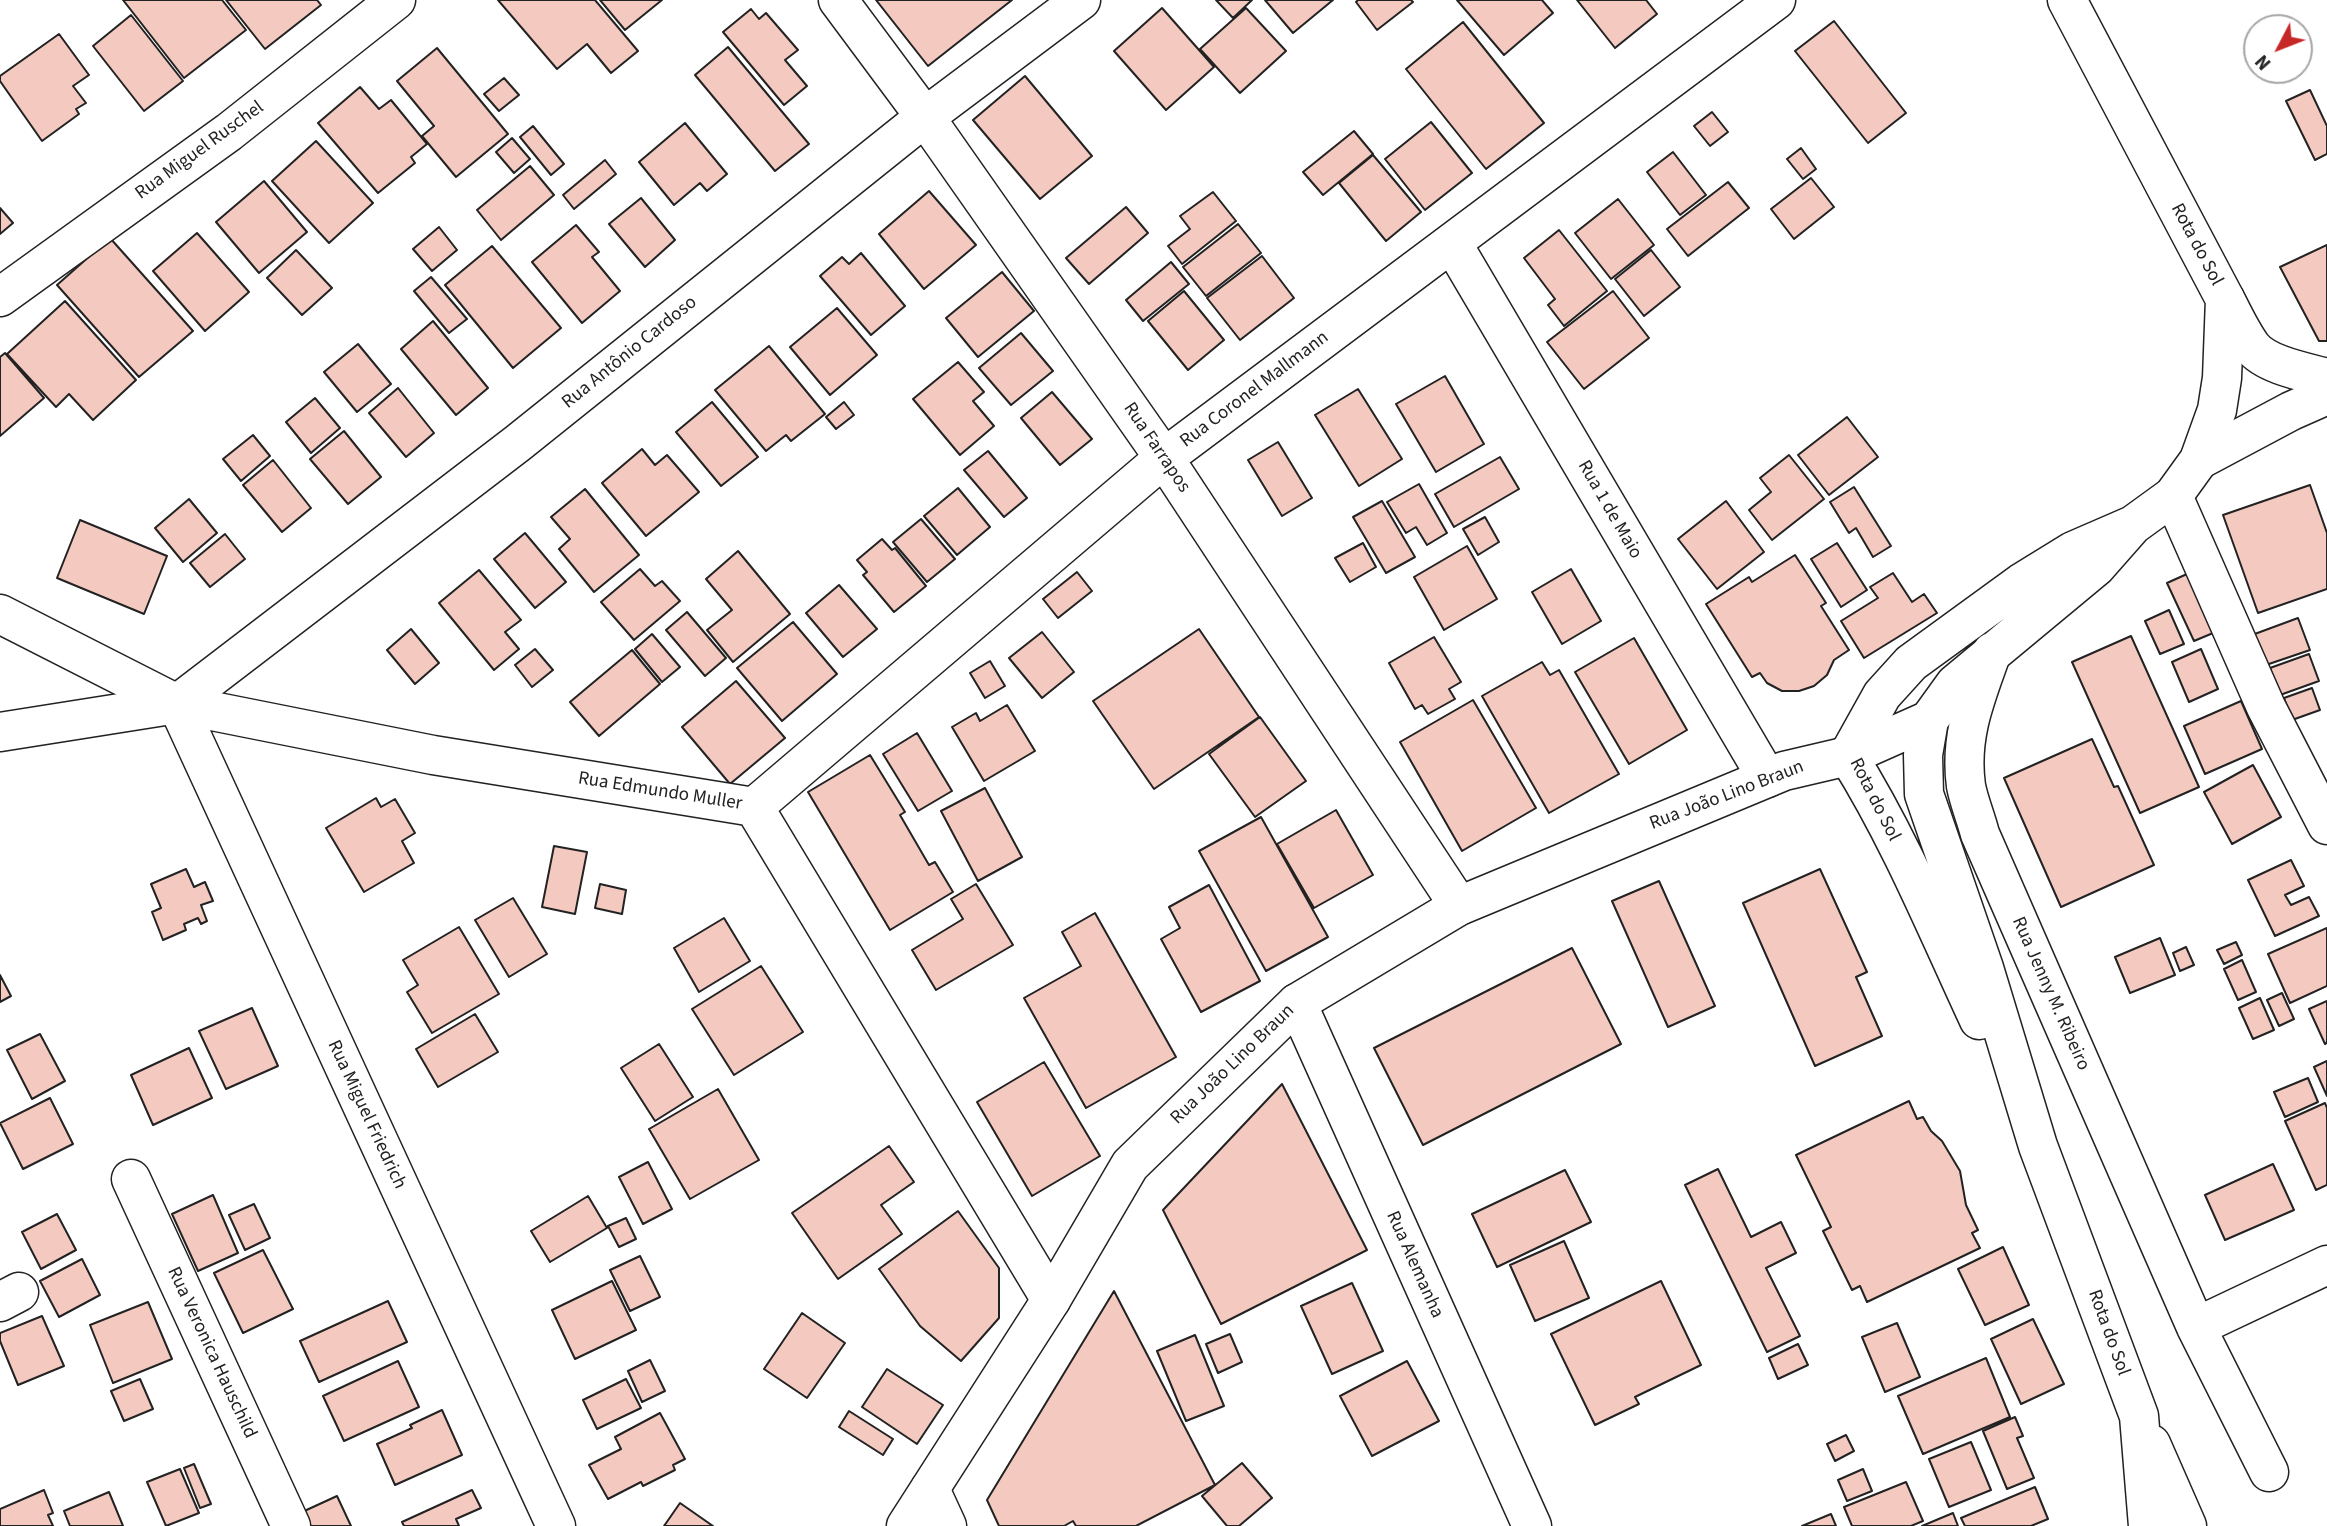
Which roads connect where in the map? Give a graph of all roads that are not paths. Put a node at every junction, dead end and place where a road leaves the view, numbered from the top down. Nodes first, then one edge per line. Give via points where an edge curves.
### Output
1 (396, 0) edge
2 (838, 0) edge
3 (1081, 0) edge
4 (1776, 0) edge
5 (2067, 0) edge
6 (925, 117) junction
7 (1452, 243) junction
8 (0, 297) edge
9 (2225, 299) junction
10 (2327, 378) edge
11 (2327, 395) edge
12 (1164, 458) junction
13 (2199, 460) junction
14 (2174, 496) junction
15 (2133, 525) junction
16 (0, 614) edge
17 (1992, 652) junction
18 (177, 704) junction
19 (1929, 720) junction
20 (0, 732) edge
21 (1848, 756) junction
22 (1767, 778) junction
23 (754, 807) junction
24 (2327, 825) edge
25 (1459, 906) junction
26 (1984, 968) junction
27 (1297, 1003) junction
28 (2038, 1146) junction
29 (131, 1180) dead end
30 (2327, 1265) edge
31 (1051, 1300) junction
32 (2196, 1327) junction
33 (2139, 1416) junction
34 (2269, 1472) dead end
35 (930, 1489) junction
36 (290, 1526) edge
37 (556, 1526) edge
38 (906, 1526) edge
39 (947, 1526) edge
40 (1532, 1526) edge
41 (2148, 1526) edge
42 (2186, 1526) edge

1 - 8 main road, Rua Miguel Ruschel via 229,132
2 - 6 main road, Rua Farrapos
3 - 6 main road, Rua Antônio Cardoso
4 - 7 main road, Rua Coronel Mallmann
5 - 9 main road, Rota do Sol
6 - 12 main road, Rua Farrapos
6 - 18 main road, Rua Antônio Cardoso via 518,443
7 - 12 main road, Rua Coronel Mallmann
7 - 22 main road, Rua 1 de Maio
9 - 10 main road via 2253,349 2272,361
9 - 13 main road, Rota do Sol via 2219,399
11 - 13 main road
12 - 23 main road, Rua Coronel Mallmann
12 - 25 main road, Rua Farrapos
13 - 14 main road, Rota do Sol
14 - 15 main road, Rota do Sol
14 - 24 main road via 2266,707
15 - 17 main road, Rota do Sol via 2096,568
15 - 21 main road, Rota do Sol via 2073,551 2021,583 1911,663 1882,695
16 - 18 main road
17 - 19 main road, Rota do Sol via 1955,684
17 - 32 main road, Rua Jenny M. Ribeiro via 1964,745 1966,787 1980,834
18 - 20 main road, Rua Edmundo Muller
18 - 23 main road, Rua Edmundo Muller via 433,755
18 - 37 main road, Rua Miguel Friedrich
19 - 21 main road, Rua João Lino Braun
19 - 26 main road, Rota do Sol via 1923,755 1924,794
21 - 22 main road, Rua João Lino Braun
21 - 26 main road via 1883,779 1895,794
21 - 28 main road, Rota do Sol via 1893,835
22 - 25 main road, Rua João Lino Braun
23 - 31 main road, Rua Edmundo Muller
25 - 27 main road, Rua João Lino Braun
26 - 28 main road, Rota do Sol
27 - 31 main road, Rua João Lino Braun via 1130,1165
27 - 40 main road, Rua Alemanha
28 - 33 main road, Rota do Sol
29 - 36 main road, Rua Veronica Hauschild
30 - 32 main road
31 - 35 main road, Rua João Lino Braun
32 - 34 main road, Rua Jenny M. Ribeiro
33 - 41 main road, Rota do Sol
33 - 42 main road
35 - 38 main road, Rua João Lino Braun
35 - 39 main road

